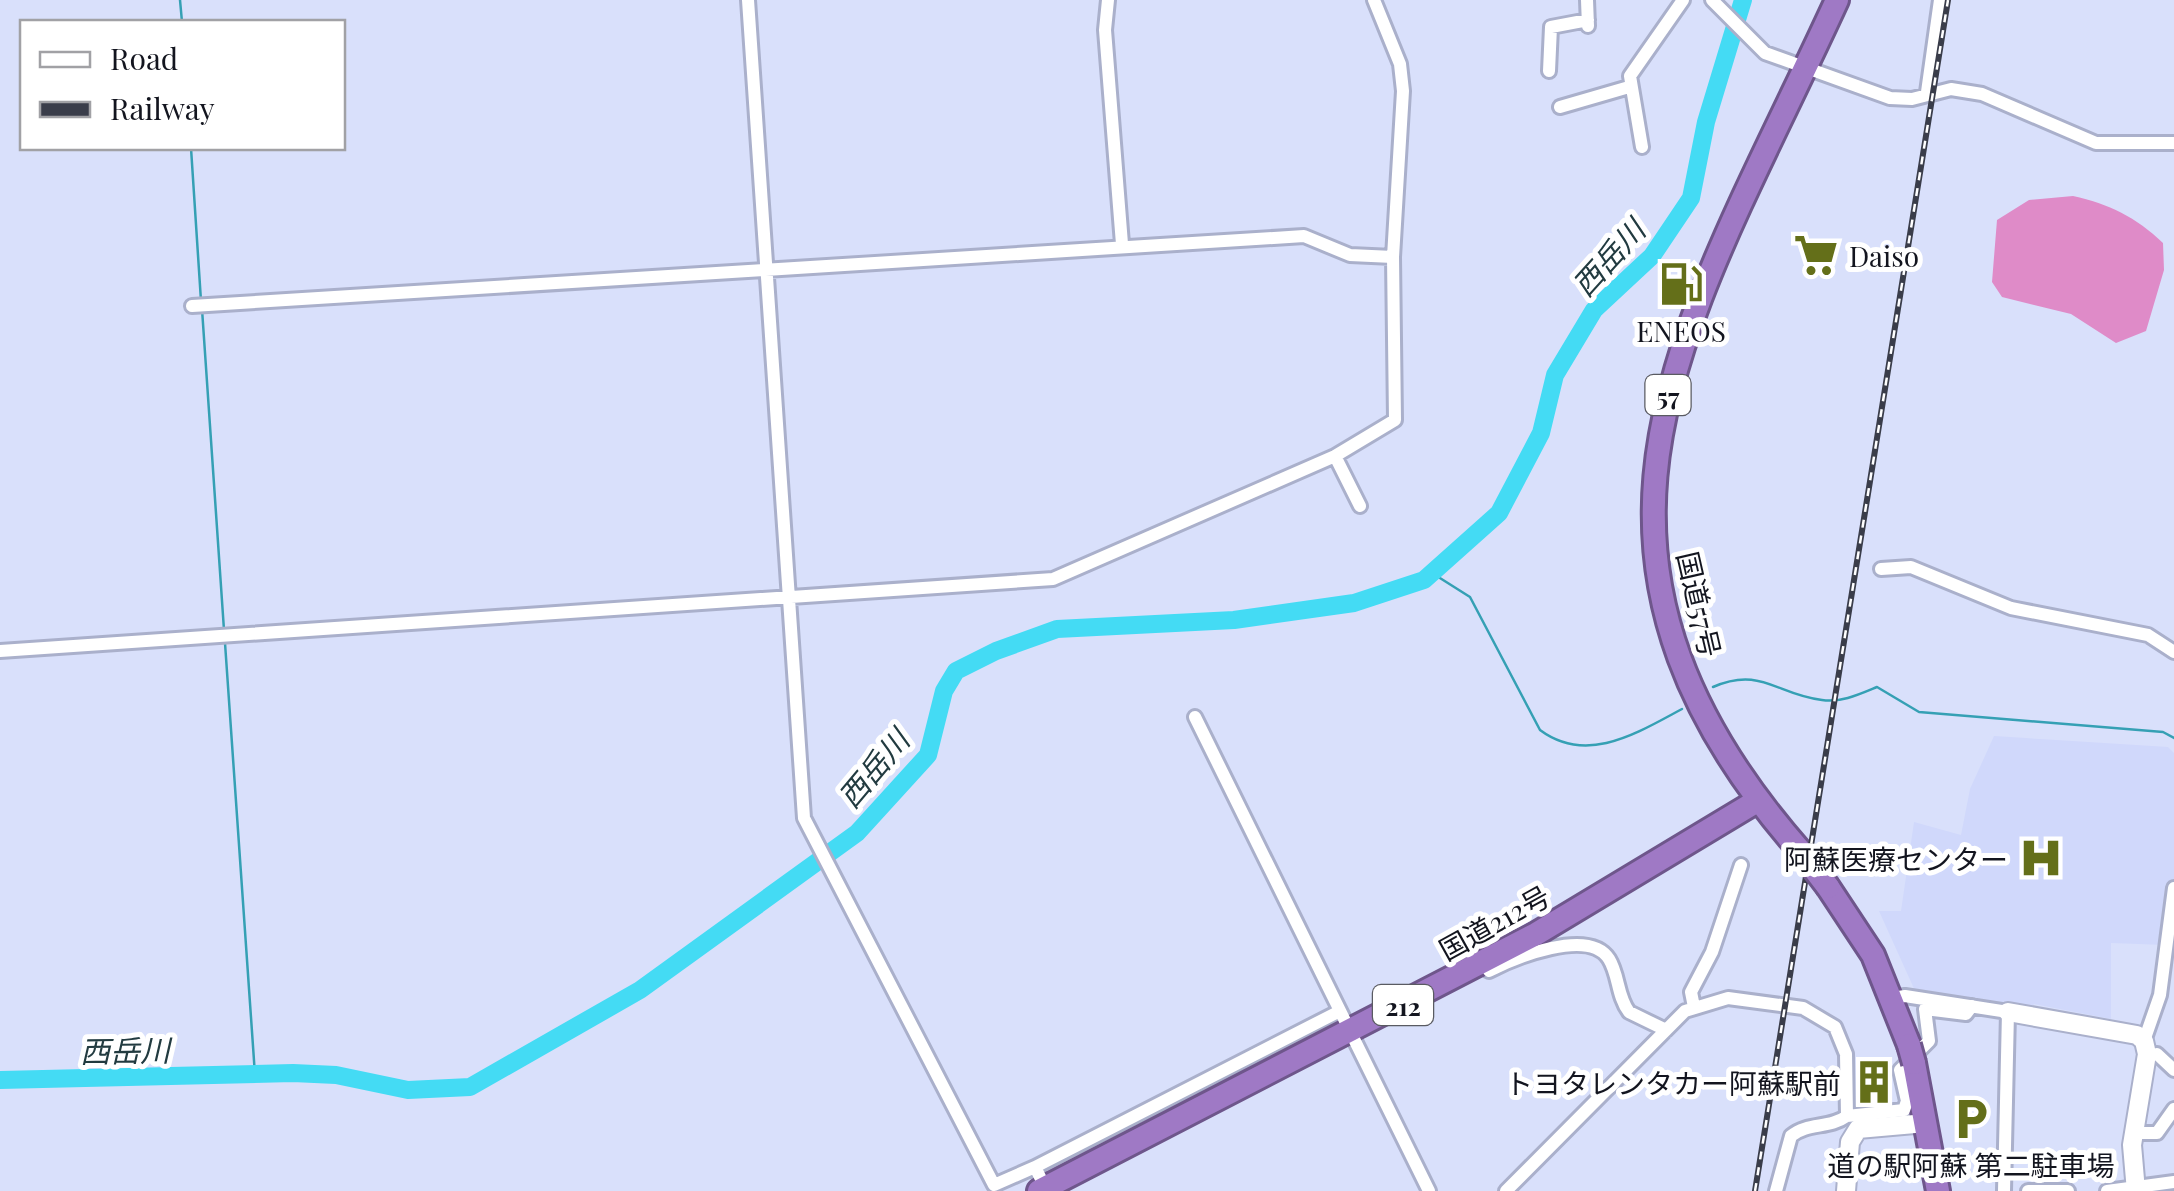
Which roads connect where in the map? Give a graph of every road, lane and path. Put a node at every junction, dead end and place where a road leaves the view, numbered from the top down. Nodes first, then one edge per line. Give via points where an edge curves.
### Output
1 (748, 0) edge
2 (1108, 0) edge
3 (1374, 0) edge
4 (1588, 0) edge
5 (1683, 0) edge
6 (1837, 0) edge
7 (1940, 0) edge
8 (1716, 4) edge
9 (1807, 66) junction
10 (1549, 71) dead end
11 (1629, 87) junction
12 (1926, 92) junction
13 (1560, 106) dead end
14 (2174, 143) edge
15 (1642, 147) dead end
16 (1122, 244) junction
17 (1392, 257) junction
18 (767, 268) junction
19 (192, 306) dead end
20 (1335, 456) junction
21 (1360, 506) dead end
22 (1881, 569) dead end
23 (790, 595) junction
24 (0, 651) edge
25 (2174, 652) edge
26 (1195, 717) dead end
27 (1756, 801) junction
28 (1741, 864) dead end
29 (2174, 888) edge
30 (2172, 933) edge
31 (1477, 966) junction
32 (1892, 998) junction
33 (1972, 1006) junction
34 (1694, 1007) junction
35 (1340, 1011) junction
36 (2008, 1012) junction
37 (1666, 1030) junction
38 (1351, 1033) junction
39 (2151, 1047) junction
40 (2174, 1070) edge
41 (2174, 1109) edge
42 (1847, 1116) junction
43 (1926, 1123) junction
44 (2133, 1133) junction
45 (2174, 1182) edge
46 (1041, 1184) edge
47 (2136, 1188) edge
48 (1429, 1191) edge
49 (1506, 1191) edge
50 (1776, 1191) edge
51 (1846, 1191) edge
52 (1938, 1191) edge
53 (2004, 1191) edge
54 (2028, 1191) edge
55 (2068, 1191) edge
56 (2109, 1191) edge

1 - 18 street
2 - 16 street via 1104,30
3 - 17 street via 1400,64 1403,91
4 - 10 street via 1588,23 1551,27
5 - 11 street
6 - 9 highway, 国道57号 / 57
7 - 12 street
8 - 9 street via 1765,53
9 - 12 street via 1890,98
9 - 27 highway, 国道57号 / 57 via 1695,306 1657,455 1658,574 1675,648 1710,730
11 - 13 street
11 - 15 street
12 - 14 street via 1982,94 2096,142
16 - 17 street via 1304,236 1350,255
16 - 18 street
17 - 20 street via 1395,420
18 - 19 street
18 - 23 street
20 - 21 street
20 - 23 street via 1053,579
22 - 25 street via 1911,567 2011,608 2148,635
23 - 24 street
23 - 46 street via 804,818 994,1186
26 - 35 street
27 - 31 highway, 国道212号 / 212
27 - 32 highway, 国道57号 / 57, bridge via 1854,923
28 - 34 street via 1692,992
29 - 30 street
30 - 39 street
31 - 37 street via 1484,973 1531,950 1593,946 1608,957 1629,1012
31 - 38 highway, 国道212号 / 212
32 - 33 street
32 - 43 highway, 国道57号 / 57
33 - 36 street
33 - 42 street via 1966,1014 1925,1009 1929,1041 1900,1070 1904,1110
34 - 37 street
34 - 42 street via 1748,999 1803,1008 1825,1019 1842,1037 1846,1054
35 - 38 street
35 - 46 street
36 - 39 street via 2105,1028
36 - 53 street
37 - 49 street
38 - 46 highway, 国道212号 / 212
38 - 48 street
39 - 40 street
39 - 44 street
41 - 44 street via 2158,1133
42 - 50 street via 1791,1136
43 - 51 street via 1858,1128 1850,1142
43 - 52 highway, 国道57号 / 57
44 - 47 street
45 - 47 street
47 - 56 street
54 - 55 street

